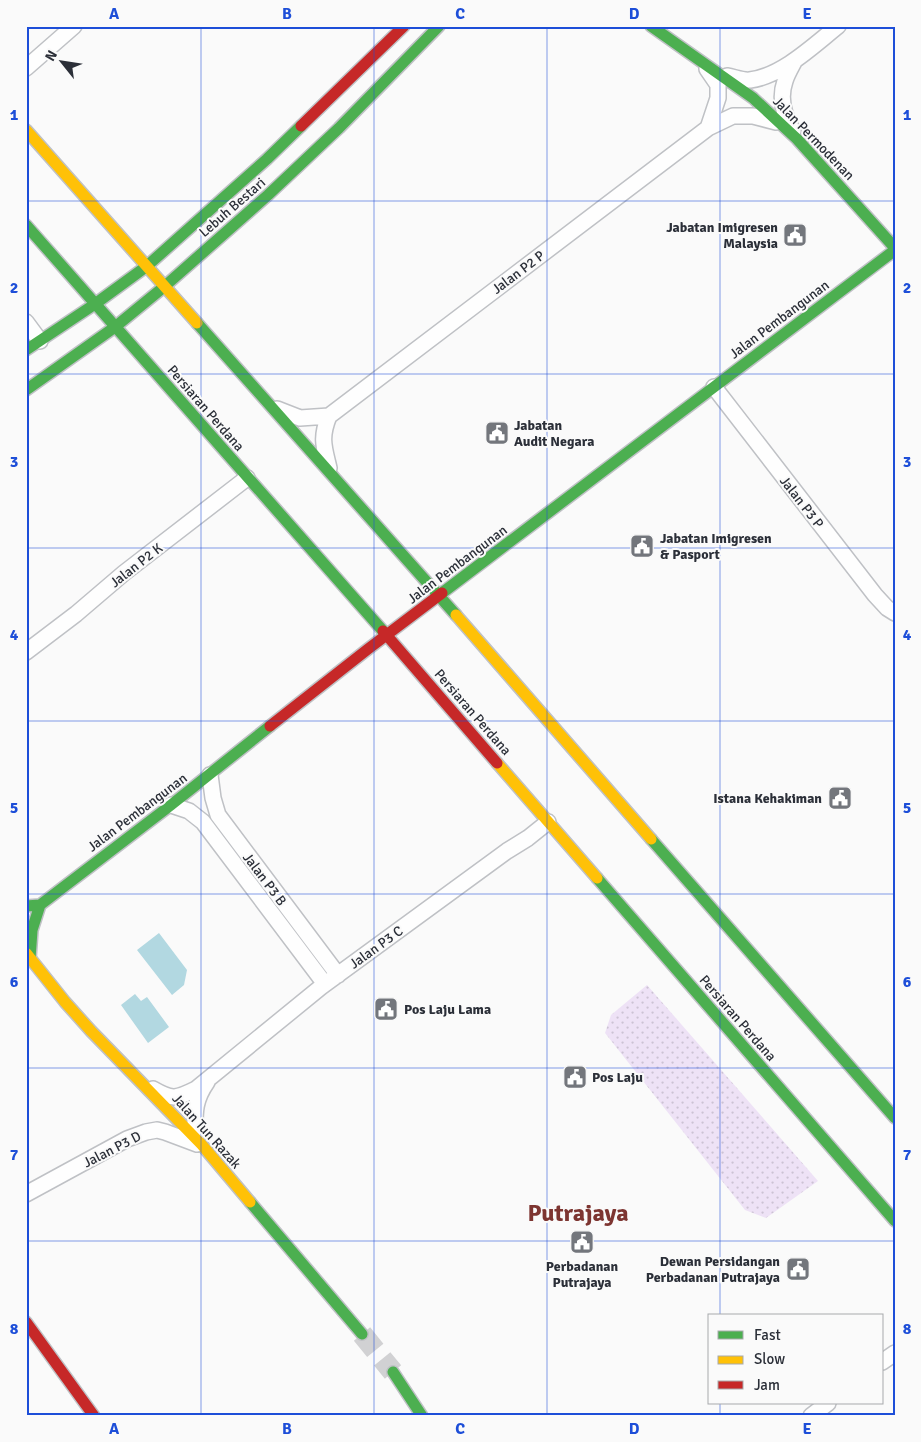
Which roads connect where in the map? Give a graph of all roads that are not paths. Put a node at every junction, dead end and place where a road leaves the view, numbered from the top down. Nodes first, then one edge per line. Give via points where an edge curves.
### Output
1 (74, 26) edge
2 (404, 26) edge
3 (439, 26) edge
4 (651, 26) edge
5 (838, 26) edge
6 (795, 60) junction
7 (706, 65) junction
8 (26, 68) edge
9 (718, 74) junction
10 (782, 124) junction
11 (708, 128) junction
12 (26, 130) edge
13 (797, 139) junction
14 (26, 225) edge
15 (895, 249) edge
16 (147, 266) junction
17 (164, 286) junction
18 (96, 304) junction
19 (26, 322) edge
20 (115, 327) junction
21 (40, 341) junction
22 (26, 350) edge
23 (714, 388) junction
24 (26, 390) edge
25 (271, 407) junction
26 (329, 416) junction
27 (331, 474) junction
28 (247, 478) junction
29 (439, 596) junction
30 (895, 613) edge
31 (387, 636) junction
32 (26, 652) edge
33 (210, 775) junction
34 (171, 806) junction
35 (548, 822) junction
36 (40, 905) junction
37 (26, 906) edge
38 (28, 956) edge
39 (331, 980) junction
40 (210, 1079) junction
41 (141, 1082) junction
42 (895, 1118) edge
43 (198, 1142) junction
44 (26, 1194) edge
45 (895, 1221) edge
46 (26, 1322) edge
47 (362, 1334) tunnel mouth
48 (895, 1352) edge
49 (884, 1360) edge
50 (393, 1372) tunnel mouth
51 (827, 1404) edge
52 (94, 1416) edge
53 (422, 1416) edge
54 (811, 1416) edge

1 - 8 street
2 - 16 main road, Lebuh Bestari via 267,159
3 - 17 main road, Lebuh Bestari via 339,128
4 - 7 main road, Jalan Permodenan
5 - 6 street
6 - 9 street via 772,74 749,80
6 - 13 street via 784,81 783,96 784,114
7 - 9 main road, Jalan Permodenan
7 - 11 street via 718,85 718,98
9 - 10 main road, Jalan Permodenan via 753,98
10 - 11 street, Jalan P2 P via 753,116 733,116
10 - 13 main road, Jalan Permodenan
11 - 26 street, Jalan P2 P
12 - 16 main road
13 - 15 main road, Jalan Permodenan
14 - 18 main road, Persiaran Perdana
15 - 23 main road, Jalan Pembangunan
16 - 17 main road
16 - 18 main road, Lebuh Bestari
17 - 20 main road, Lebuh Bestari
17 - 25 main road
18 - 20 main road, Persiaran Perdana
18 - 21 main road, Lebuh Bestari
19 - 21 street
20 - 24 main road, Lebuh Bestari
20 - 28 main road, Persiaran Perdana
21 - 22 main road, Lebuh Bestari
23 - 29 main road, Jalan Pembangunan
23 - 30 street, Jalan P3 P via 875,595
25 - 26 street via 300,418
25 - 27 main road
26 - 27 street via 322,443
27 - 29 main road
28 - 31 main road, Persiaran Perdana
28 - 32 street, Jalan P2 K
29 - 31 main road, Jalan Pembangunan
29 - 42 main road
31 - 33 main road, Jalan Pembangunan
31 - 35 main road, Persiaran Perdana
33 - 34 main road, Jalan Pembangunan
33 - 39 street, Jalan P3 B via 212,798 218,815
34 - 36 main road, Jalan Pembangunan
34 - 39 street, Jalan P3 B via 188,811 203,822
35 - 39 street, Jalan P3 C
35 - 45 main road, Persiaran Perdana
36 - 37 main road
36 - 38 main road
38 - 41 main road, Jalan Tun Razak via 91,1031
39 - 40 street, Jalan P3 C
40 - 41 street, Jalan P3 C via 176,1097 166,1097
40 - 43 street, Jalan P3 C via 195,1107
41 - 43 main road, Jalan Tun Razak
43 - 44 street, Jalan P3 D via 156,1130 146,1132 127,1139
43 - 47 main road, Jalan Tun Razak
46 - 52 main road
48 - 49 street
50 - 53 main road
51 - 54 street

